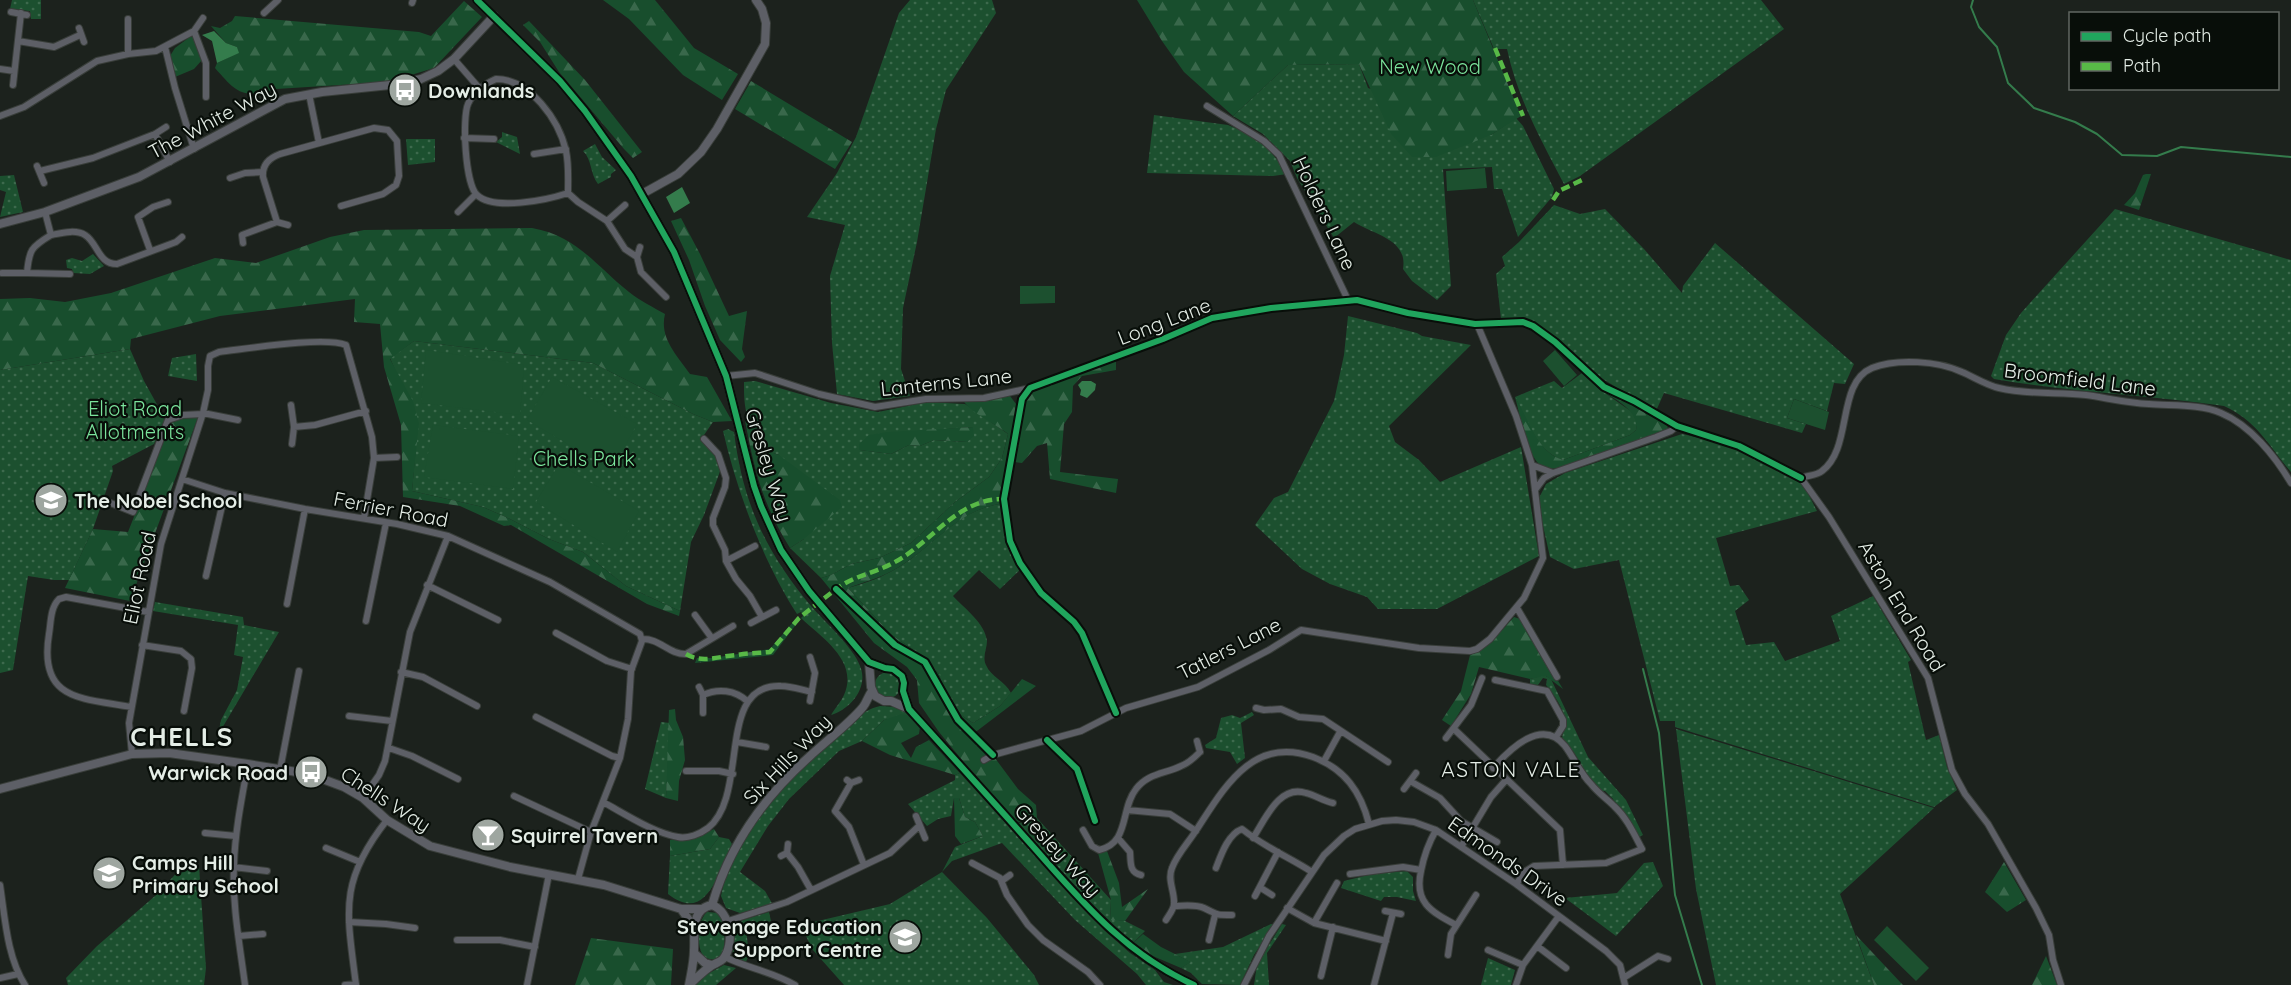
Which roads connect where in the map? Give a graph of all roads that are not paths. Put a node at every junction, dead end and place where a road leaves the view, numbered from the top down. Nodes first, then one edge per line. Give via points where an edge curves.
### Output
1 (477, 0) edge
2 (756, 0) edge
3 (273, 2) edge
4 (11, 12) dead end
5 (264, 14) dead end
6 (494, 16) junction
7 (202, 18) dead end
8 (128, 19) dead end
9 (194, 31) junction
10 (18, 41) junction
11 (84, 42) dead end
12 (165, 47) junction
13 (128, 54) junction
14 (454, 59) junction
15 (0, 69) edge
16 (14, 71) junction
17 (12, 85) dead end
18 (480, 89) junction
19 (309, 94) junction
20 (206, 97) dead end
21 (1207, 106) dead end
22 (0, 116) edge
23 (166, 127) dead end
24 (155, 134) junction
25 (464, 138) junction
26 (494, 139) dead end
27 (319, 143) junction
28 (194, 149) junction
29 (566, 149) junction
30 (534, 154) dead end
31 (170, 162) junction
32 (262, 172) junction
33 (230, 178) dead end
34 (44, 183) dead end
35 (568, 193) junction
36 (477, 194) junction
37 (642, 194) junction
38 (168, 202) dead end
39 (624, 205) dead end
40 (341, 206) dead end
41 (45, 212) junction
42 (458, 212) dead end
43 (607, 221) junction
44 (277, 222) junction
45 (0, 224) edge
46 (288, 225) dead end
47 (51, 235) junction
48 (182, 237) dead end
49 (243, 243) dead end
50 (640, 247) dead end
51 (150, 250) junction
52 (637, 257) junction
53 (2, 273) dead end
54 (27, 273) junction
55 (70, 274) dead end
56 (666, 297) dead end
57 (1348, 300) junction
58 (1477, 324) junction
59 (726, 376) junction
60 (1030, 388) junction
61 (291, 405) dead end
62 (366, 411) junction
63 (203, 413) junction
64 (238, 420) dead end
65 (1677, 426) junction
66 (294, 427) junction
67 (704, 439) dead end
68 (292, 444) dead end
69 (397, 457) dead end
70 (374, 458) junction
71 (1532, 465) junction
72 (1553, 473) junction
73 (1801, 478) junction
74 (183, 479) junction
75 (2291, 483) edge
76 (1534, 490) junction
77 (225, 493) junction
78 (108, 502) dead end
79 (305, 509) junction
80 (364, 518) junction
81 (386, 522) junction
82 (448, 536) junction
83 (755, 546) dead end
84 (726, 561) junction
85 (206, 576) dead end
86 (427, 585) junction
87 (287, 603) dead end
88 (1517, 608) junction
89 (776, 610) dead end
90 (148, 612) junction
91 (696, 615) dead end
92 (762, 617) junction
93 (498, 620) dead end
94 (366, 621) dead end
95 (751, 623) dead end
96 (733, 626) dead end
97 (556, 633) dead end
98 (711, 637) junction
99 (642, 639) junction
100 (142, 645) junction
101 (810, 657) dead end
102 (868, 662) junction
103 (885, 668) junction
104 (632, 669) junction
105 (298, 671) dead end
106 (401, 672) junction
107 (1557, 677) dead end
108 (1482, 678) dead end
109 (872, 679) junction
110 (1496, 680) dead end
111 (699, 687) dead end
112 (872, 691) junction
113 (903, 691) junction
114 (812, 692) junction
115 (703, 694) junction
116 (880, 700) junction
117 (810, 701) dead end
118 (891, 701) junction
119 (747, 702) junction
120 (477, 706) dead end
121 (864, 706) junction
122 (131, 707) junction
123 (909, 709) junction
124 (184, 711) dead end
125 (703, 713) dead end
126 (1116, 713) junction
127 (349, 716) dead end
128 (536, 717) dead end
129 (1261, 719) dead end
130 (392, 721) junction
131 (1454, 729) junction
132 (1340, 732) junction
133 (1556, 737) junction
134 (1446, 738) dead end
135 (1373, 739) dead end
136 (1197, 741) dead end
137 (737, 742) junction
138 (766, 747) dead end
139 (389, 748) junction
140 (1368, 748) junction
141 (1200, 752) junction
142 (132, 754) junction
143 (1208, 754) dead end
144 (620, 758) junction
145 (984, 760) dead end
146 (1324, 761) junction
147 (1388, 762) dead end
148 (248, 764) junction
149 (1493, 768) junction
150 (280, 770) junction
151 (686, 771) dead end
152 (1416, 773) dead end
153 (733, 774) junction
154 (458, 779) dead end
155 (859, 780) dead end
156 (1506, 780) junction
157 (1410, 781) junction
158 (0, 789) edge
159 (1404, 789) dead end
160 (514, 796) dead end
161 (363, 798) junction
162 (603, 802) junction
163 (1333, 803) dead end
164 (1127, 810) junction
165 (916, 816) dead end
166 (387, 820) junction
167 (1369, 824) junction
168 (919, 826) junction
169 (1473, 828) junction
170 (1083, 830) dead end
171 (1436, 830) junction
172 (1196, 831) junction
173 (591, 832) junction
174 (206, 833) dead end
175 (236, 836) junction
176 (925, 838) dead end
177 (1118, 838) junction
178 (1253, 838) junction
179 (1497, 842) dead end
180 (788, 844) dead end
181 (1461, 847) junction
182 (326, 848) dead end
183 (1278, 852) junction
184 (360, 862) junction
185 (972, 864) dead end
186 (1563, 865) junction
187 (864, 866) junction
188 (233, 867) junction
189 (1216, 868) dead end
190 (1421, 870) junction
191 (267, 871) dead end
192 (1312, 872) junction
193 (549, 874) junction
194 (1141, 874) dead end
195 (1350, 874) dead end
196 (1010, 875) dead end
197 (578, 879) junction
198 (1003, 880) junction
199 (1337, 883) dead end
200 (1516, 884) junction
201 (0, 885) edge
202 (1261, 888) junction
203 (811, 890) junction
204 (1272, 895) dead end
205 (1255, 896) dead end
206 (712, 905) junction
207 (1479, 905) dead end
208 (1174, 906) junction
209 (1287, 908) junction
210 (681, 909) junction
211 (702, 909) junction
212 (1385, 911) dead end
213 (1215, 915) junction
214 (1232, 915) dead end
215 (1559, 916) junction
216 (1166, 920) dead end
217 (728, 921) junction
218 (349, 922) junction
219 (1314, 922) junction
220 (1456, 925) junction
221 (694, 927) junction
222 (1334, 927) junction
223 (415, 928) dead end
224 (263, 934) dead end
225 (239, 936) junction
226 (457, 940) dead end
227 (1209, 940) dead end
228 (1386, 941) junction
229 (1442, 942) dead end
230 (1450, 945) junction
231 (1536, 946) junction
232 (535, 947) junction
233 (1488, 951) dead end
234 (694, 953) junction
235 (1448, 955) dead end
236 (725, 957) junction
237 (1668, 959) dead end
238 (712, 965) junction
239 (1523, 965) junction
240 (1566, 968) dead end
241 (18, 974) junction
242 (1321, 976) dead end
243 (1625, 977) junction
244 (0, 978) edge
245 (1249, 978) junction
246 (1377, 983) edge
247 (356, 984) edge
248 (25, 985) edge
249 (245, 985) edge
250 (345, 985) edge
251 (527, 985) edge
252 (689, 985) edge
253 (795, 985) edge
254 (1100, 985) edge
255 (1194, 985) edge
256 (1244, 985) edge
257 (1251, 985) edge
258 (1516, 985) edge
259 (1625, 985) edge
260 (2061, 985) edge

1 - 6 street, Gresley Way
2 - 37 street via 766,23 765,44 717,129 678,174
3 - 5 street
4 - 10 street via 24,14
6 - 14 street, The White Way
6 - 37 street, Gresley Way via 585,111
7 - 9 street
8 - 13 street
9 - 12 street
9 - 20 street via 206,63
10 - 11 street via 54,47 79,31
10 - 16 street
12 - 13 street
12 - 28 street
13 - 22 street via 97,62 24,107
14 - 18 street
14 - 19 street, The White Way via 431,75 410,82
15 - 16 street
16 - 17 street
18 - 25 street via 467,106
18 - 29 street via 504,79 526,90 556,126
19 - 27 street
19 - 28 street, The White Way via 275,102
21 - 57 street, Holders Lane via 1264,141 1279,155
23 - 24 street
24 - 31 street
24 - 34 street via 93,158 39,168
25 - 26 street
25 - 36 street
27 - 32 street via 272,158
27 - 40 street via 374,128 388,130 397,141 399,176 394,188
28 - 31 street, The White Way
29 - 30 street
29 - 35 street
31 - 41 street, The White Way
32 - 33 street
32 - 44 street
35 - 36 street via 555,198 500,203
35 - 43 street
36 - 42 street
37 - 59 street, Gresley Way via 674,252
38 - 51 street via 138,217
39 - 43 street
41 - 45 street, The White Way
41 - 47 street
43 - 52 street via 625,249
44 - 46 street
44 - 49 street via 242,235
47 - 51 street via 85,235 111,264
47 - 54 street via 34,245 28,255
48 - 51 street
50 - 52 street
52 - 56 street via 641,272 656,293
53 - 54 street
54 - 55 street
57 - 58 street, Long Lane
57 - 60 street, Long Lane via 1212,318
58 - 65 street, Long Lane via 1522,322 1533,326 1604,387
58 - 71 street, Tatlers Lane
59 - 60 street, Lanterns Lane via 755,373 875,407 926,399 984,398
59 - 102 street, Gresley Way via 754,486 774,536 809,591
60 - 126 street via 1022,399 1004,499 1010,541 1041,592 1082,633
61 - 66 street
62 - 63 street, Eliot Road via 346,345 341,343 291,344 210,356
62 - 66 street
62 - 70 street
63 - 64 street
63 - 74 street, Eliot Road
63 - 78 street via 168,420 133,512
65 - 72 street
65 - 73 street, Long Lane via 1739,446
66 - 68 street
67 - 84 street via 718,454 726,478 713,522
69 - 70 street
70 - 80 street
71 - 72 street
71 - 76 street, Tatlers Lane
72 - 76 street
73 - 75 street, Broomfield Lane via 1818,474 1830,462 1841,439 1852,390 1863,374 1872,368 1918,362 1943,365 2012,390 2217,411 2246,429
73 - 260 street, Aston End Road via 1928,678 1952,770 2049,934
74 - 77 street, Ferrier Road
74 - 90 street, Eliot Road via 161,544
76 - 88 street, Tatlers Lane via 1543,558
77 - 79 street, Ferrier Road
77 - 85 street
79 - 80 street, Ferrier Road
79 - 87 street
80 - 81 street, Ferrier Road
81 - 82 street, Ferrier Road
81 - 94 street
82 - 86 street
82 - 99 street, Ferrier Road via 550,582 636,630
83 - 84 street
84 - 92 street
86 - 93 street
86 - 106 street
88 - 107 street
88 - 126 street, Tatlers Lane via 1490,639 1470,651 1419,648 1301,630 1198,687
89 - 92 street
90 - 100 street, Eliot Road
90 - 122 street via 66,597 53,608 46,658 59,687 73,697
91 - 98 street
92 - 95 street
96 - 98 street
97 - 104 street via 607,661
98 - 99 street, Ferrier Road via 686,654 678,654 649,638
99 - 104 street
100 - 122 street, Eliot Road
100 - 124 street via 181,651 191,658
101 - 114 street via 815,673
102 - 103 street, Gresley Way
102 - 109 street, Gresley Way
103 - 109 street
103 - 113 street, Gresley Way via 899,673 904,680
104 - 144 street
105 - 150 street
106 - 120 street via 423,676
106 - 130 street
108 - 131 street via 1471,705
109 - 112 street, Gresley Way
110 - 133 street via 1547,691 1563,720
111 - 115 street
112 - 116 street
112 - 121 street, Six Hills Way
113 - 118 street
113 - 123 street, Gresley Way
114 - 117 street
114 - 119 street via 776,686 759,691
115 - 119 street via 727,691
115 - 125 street
116 - 118 street, Gresley Way
116 - 121 street, Six Hills Way
118 - 123 street, Gresley Way
119 - 137 street via 739,719
121 - 206 street, Six Hills Way via 765,801 725,867
122 - 142 street, Eliot Road
123 - 255 street, Gresley Way via 1113,934 1151,963
126 - 145 street, Tatlers Lane via 1081,731
127 - 130 street
128 - 144 street
129 - 132 street via 1260,709 1279,708 1299,717 1319,718
130 - 139 street
131 - 134 street
131 - 149 street
132 - 140 street
132 - 146 street
133 - 149 street via 1545,735 1524,740
133 - 186 street via 1590,783 1625,818 1642,849 1606,863
135 - 140 street
136 - 141 street
137 - 138 street
137 - 153 street
139 - 154 street
139 - 161 street via 379,775
140 - 147 street
141 - 143 street
141 - 164 street via 1184,765 1143,782 1133,793
142 - 148 street, Chells Way via 169,753
142 - 158 street, Chells Way
144 - 162 street
146 - 167 street via 1354,786
146 - 172 street via 1289,753 1254,761 1228,782
148 - 150 street, Chells Way
148 - 175 street
149 - 156 street
150 - 161 street, Chells Way via 325,779
151 - 153 street
152 - 157 street
153 - 162 street via 719,816 705,830 691,836 665,833
155 - 187 street via 849,782 835,811 851,831
156 - 169 street
156 - 186 street via 1560,830
157 - 159 street
157 - 169 street via 1443,800 1456,817
160 - 173 street
161 - 166 street, Chells Way
162 - 173 street
163 - 178 street via 1323,805 1306,793 1292,791 1281,797
164 - 172 street via 1170,814
164 - 177 street
165 - 168 street
166 - 184 street
166 - 193 street, Chells Way via 430,846
167 - 171 street, Edmonds Drive via 1406,821
167 - 192 street, Edmonds Drive via 1344,836
168 - 176 street
168 - 187 street via 890,854
169 - 179 street
169 - 181 street
170 - 177 street via 1099,850
171 - 181 street, Edmonds Drive
171 - 190 street
172 - 208 street via 1171,870
173 - 197 street
174 - 175 street
175 - 188 street
177 - 194 street via 1130,852 1133,870
178 - 183 street
178 - 189 street via 1242,829 1237,831 1222,850
180 - 203 street via 784,855 798,867
181 - 200 street, Edmonds Drive
182 - 184 street
183 - 192 street
183 - 202 street
184 - 218 street via 351,887
185 - 198 street
186 - 200 street via 1534,866
187 - 203 street
188 - 191 street
188 - 225 street
190 - 195 street via 1357,869
190 - 220 street via 1418,886 1423,901
192 - 209 street, Edmonds Drive
193 - 197 street, Chells Way
193 - 232 street
196 - 198 street
197 - 210 street, Chells Way
198 - 254 street via 1007,895 1028,925
199 - 219 street via 1328,892
200 - 215 street, Edmonds Drive
201 - 241 street
202 - 204 street
202 - 205 street
203 - 217 street
206 - 211 street
206 - 217 street
207 - 220 street via 1475,898
208 - 213 street via 1204,908
208 - 216 street
209 - 219 street
209 - 245 street, Edmonds Drive
210 - 211 street, Chells Way
210 - 221 street
211 - 221 street
212 - 228 street via 1397,913
213 - 214 street
213 - 227 street
215 - 231 street
215 - 243 street, Edmonds Drive via 1613,958
217 - 236 street
218 - 223 street
218 - 247 street
219 - 222 street
220 - 230 street
221 - 234 street
222 - 228 street
222 - 242 street via 1320,966
224 - 225 street
225 - 249 street
226 - 232 street via 500,940
228 - 246 street
229 - 230 street
230 - 235 street
231 - 239 street
231 - 240 street via 1557,957
232 - 251 street
233 - 239 street via 1500,951
234 - 238 street
234 - 252 street
236 - 238 street
236 - 253 street
237 - 243 street via 1658,953
238 - 252 street
239 - 258 street
241 - 244 street
241 - 248 street
243 - 259 street
245 - 256 street, Edmonds Drive
245 - 257 street
247 - 250 street

